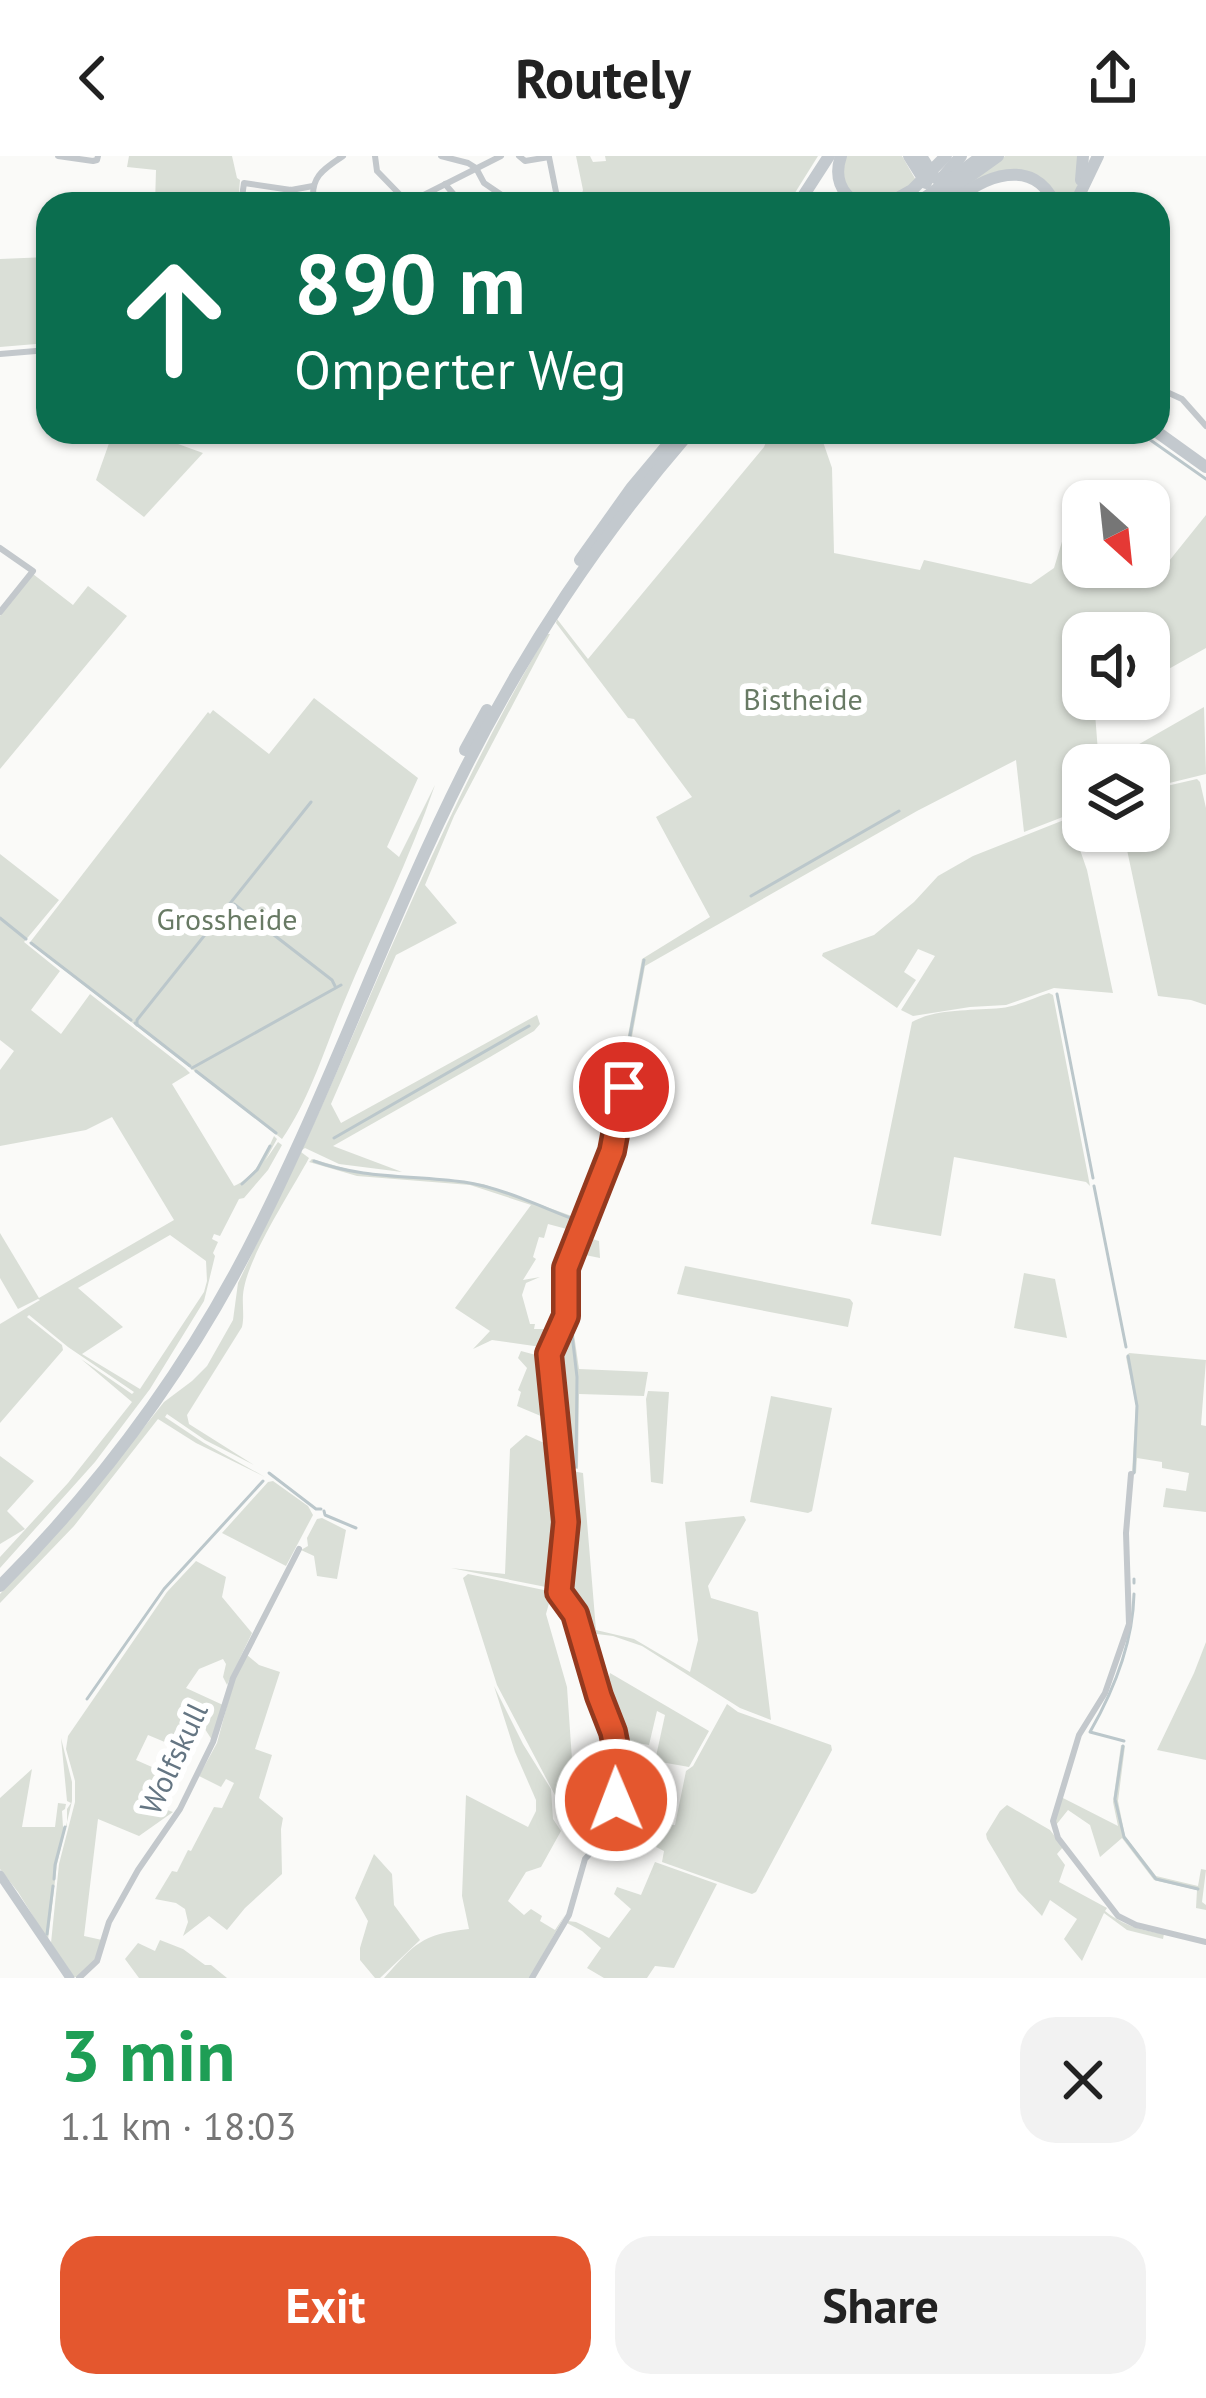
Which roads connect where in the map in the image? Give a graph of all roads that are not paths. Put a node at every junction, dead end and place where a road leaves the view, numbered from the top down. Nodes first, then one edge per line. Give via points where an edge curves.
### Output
1 (58, 156) edge
2 (98, 156) edge
3 (343, 156) edge
4 (375, 156) edge
5 (441, 156) edge
6 (501, 156) edge
7 (519, 156) edge
8 (829, 156) edge
9 (841, 156) edge
10 (946, 156) edge
11 (961, 156) edge
12 (982, 156) edge
13 (998, 156) edge
14 (1083, 156) edge
15 (1098, 156) edge
16 (917, 159) edge
17 (476, 168) junction
18 (445, 184) junction
19 (313, 186) junction
20 (291, 190) joint
21 (243, 192) edge
22 (313, 192) edge
23 (396, 192) edge
24 (430, 192) edge
25 (452, 192) edge
26 (497, 192) edge
27 (556, 192) edge
28 (806, 192) edge
29 (844, 192) edge
30 (908, 192) edge
31 (926, 192) edge
32 (936, 192) edge
33 (941, 192) edge
34 (943, 192) edge
35 (947, 192) edge
36 (968, 192) edge
37 (1049, 192) edge
38 (1077, 192) edge
39 (1080, 192) edge
40 (36, 351) edge
41 (0, 354) edge
42 (1170, 394) edge
43 (1206, 426) edge
44 (1170, 437) edge
45 (668, 444) edge
46 (680, 444) edge
47 (1206, 463) edge
48 (0, 548) edge
49 (0, 612) edge
50 (624, 1087) dead end
51 (1131, 1474) dead end
52 (299, 1549) dead end
53 (0, 1576) edge
54 (0, 1586) edge
55 (0, 1875) edge
56 (1206, 1942) edge
57 (57, 1971) edge
58 (75, 1978) edge
59 (532, 1978) edge

1 - 2 street
3 - 19 street
4 - 23 street
5 - 17 street
6 - 17 street
7 - 27 street via 550,157
8 - 28 highway
9 - 29 highway
10 - 30 highway
11 - 32 highway
12 - 33 highway
13 - 35 highway
14 - 38 highway
15 - 39 highway
16 - 31 highway
16 - 34 highway
17 - 18 street
17 - 26 street
18 - 24 street
18 - 25 street
19 - 20 street
19 - 22 street
20 - 21 street via 244,183
36 - 37 highway via 1014,170
40 - 41 street
42 - 43 street
44 - 47 highway
45 - 53 highway via 557,593 478,726 277,1173 202,1316 102,1462
46 - 54 highway via 578,578 497,706 284,1176 208,1320 108,1466
48 - 49 street via 33,571
50 - 59 street via 612,1151 564,1278 566,1316 549,1354 566,1522 559,1592 575,1614 620,1767 604,1838 585,1859 568,1915
51 - 56 street via 1129,1624 1105,1693 1079,1735 1053,1821 1118,1916
52 - 58 street, Wolfskull via 232,1678 214,1742 180,1810 138,1870 98,1961
55 - 57 main road
57 - 58 main road

